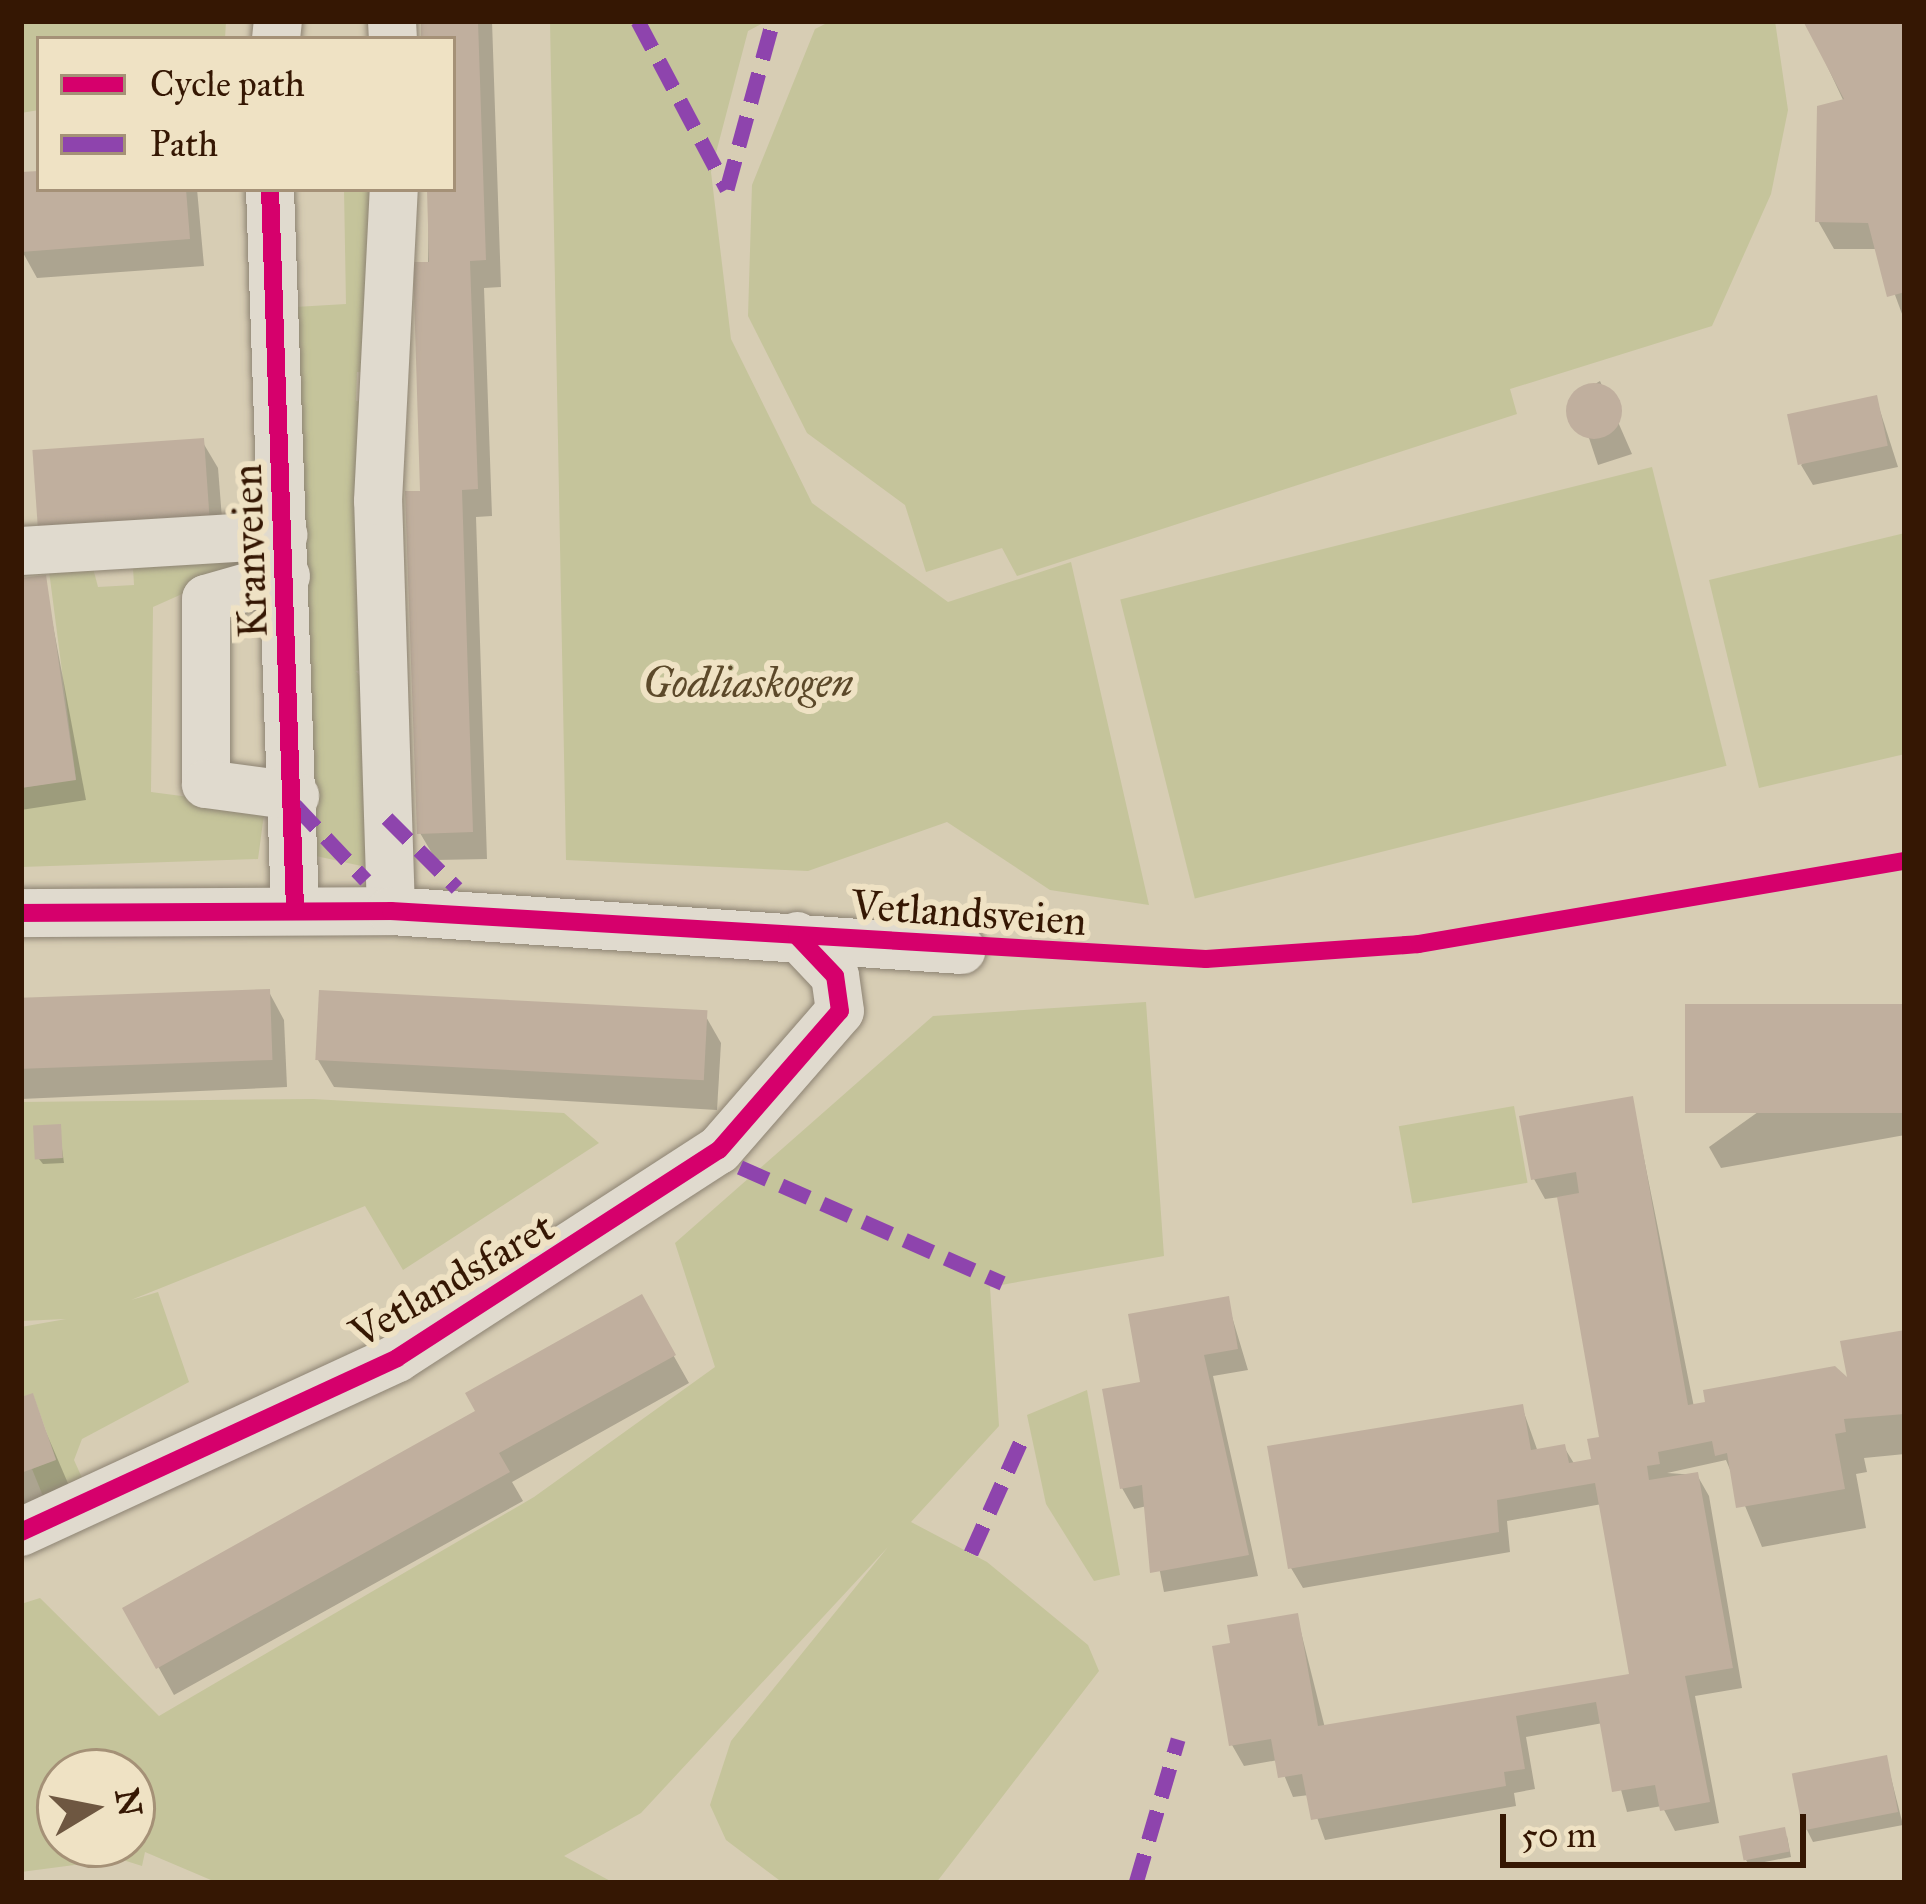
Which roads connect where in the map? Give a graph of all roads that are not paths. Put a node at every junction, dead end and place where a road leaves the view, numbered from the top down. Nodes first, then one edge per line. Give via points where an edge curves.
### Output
1 (270, 192) edge
2 (394, 192) edge
3 (21, 551) edge
4 (285, 555) junction
5 (295, 796) junction
6 (295, 910) junction
7 (391, 911) junction
8 (21, 913) edge
9 (797, 936) junction
10 (962, 950) dead end
11 (21, 1532) edge

1 - 4 street, Kranveien
2 - 7 street via 378,501
3 - 4 street
4 - 5 street, Kranveien
4 - 5 street via 206,599 206,784
5 - 6 street, Kranveien
6 - 7 street, Vetlandsveien
6 - 8 street, Vetlandsveien
7 - 9 street, Vetlandsveien
9 - 10 street, Vetlandsveien
9 - 11 street, Vetlandsfaret via 835,976 840,1011 719,1150 397,1358

